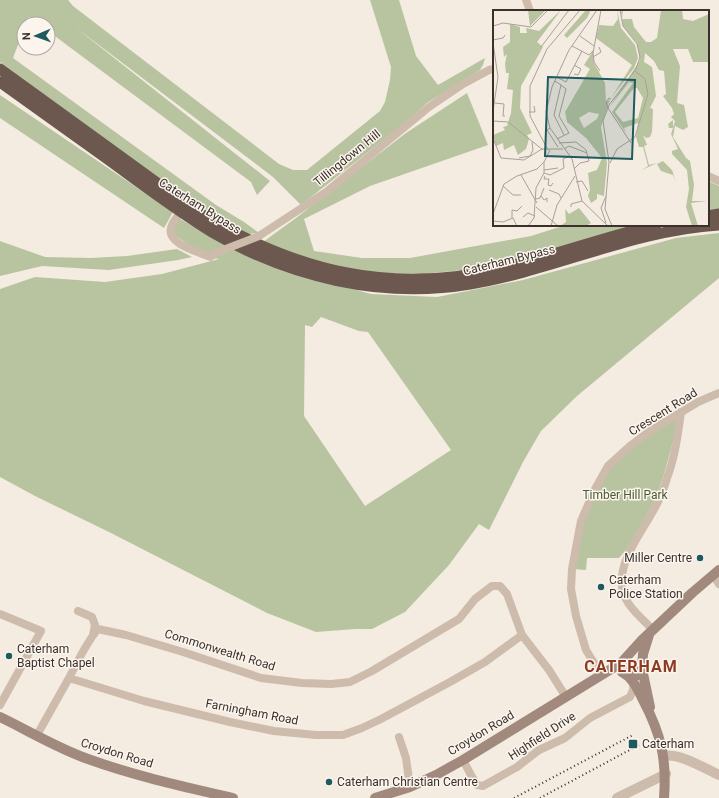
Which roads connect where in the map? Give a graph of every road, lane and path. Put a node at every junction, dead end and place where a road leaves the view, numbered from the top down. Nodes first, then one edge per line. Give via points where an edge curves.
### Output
1 (526, 0) edge
2 (530, 10) edge
3 (0, 69) edge
4 (493, 69) edge
5 (0, 82) edge
6 (709, 176) edge
7 (719, 181) edge
8 (181, 212) junction
9 (719, 214) edge
10 (709, 216) edge
11 (719, 225) edge
12 (652, 226) edge
13 (719, 393) edge
14 (681, 412) junction
15 (716, 572) edge
16 (719, 584) edge
17 (78, 611) dead end
18 (0, 614) edge
19 (651, 633) junction
20 (93, 635) junction
21 (522, 635) junction
22 (624, 659) junction
23 (642, 666) junction
24 (598, 677) junction
25 (69, 678) junction
26 (629, 678) junction
27 (566, 696) junction
28 (0, 705) edge
29 (651, 713) junction
30 (0, 717) edge
31 (37, 736) junction
32 (399, 737) dead end
33 (663, 756) junction
34 (463, 760) junction
35 (666, 774) junction
36 (719, 775) edge
37 (410, 787) junction
38 (233, 798) edge
39 (375, 798) edge
40 (616, 798) edge
41 (664, 798) edge

1 - 2 street
3 - 12 highway, Caterham Bypass via 211,220 261,246 304,263 331,270 387,279 416,280 473,274
4 - 8 street, Tillingdown Hill, bridge via 463,84 429,108 326,192 260,236 210,257 179,244 170,234 170,229
5 - 8 highway, Caterham Bypass
6 - 7 street
8 - 11 highway, Caterham Bypass via 232,242 287,266 346,282 405,288 472,284 639,239 673,231
9 - 10 highway
13 - 14 street, Crescent Road
14 - 19 street via 668,477 654,510 627,560 622,580 626,600
14 - 24 street, Crescent Road via 650,431 608,466 581,521 571,589 586,650
15 - 16 street
15 - 19 main road, Croydon Road
17 - 20 street via 92,617 95,625
18 - 28 street via 41,631
19 - 22 main road, Croydon Road
19 - 23 main road via 642,654
20 - 21 street, Commonwealth Road via 98,629 126,635 261,678 302,683 350,682 459,619 475,599 492,586 500,586 507,594
20 - 25 street
21 - 25 street, Farningham Road via 485,662 450,682 375,722 343,734 281,732 230,722 144,701
21 - 27 street
22 - 23 main road via 635,656
22 - 24 main road, Croydon Road
22 - 26 main road via 622,672
23 - 26 main road via 636,676
23 - 29 main road
24 - 26 main road, Croydon Road
24 - 27 main road, Croydon Road
25 - 31 street
26 - 29 main road
26 - 34 street, Highfield Drive via 633,690 630,697 590,718 565,738 539,750 517,767 483,786 477,785
27 - 34 main road, Croydon Road
29 - 33 main road via 661,741
30 - 31 main road, Croydon Road
31 - 38 main road, Croydon Road via 88,759
32 - 37 street via 406,758
33 - 35 main road
33 - 36 street via 676,756
34 - 37 main road, Croydon Road
35 - 40 street
35 - 41 main road
37 - 39 main road, Croydon Road

